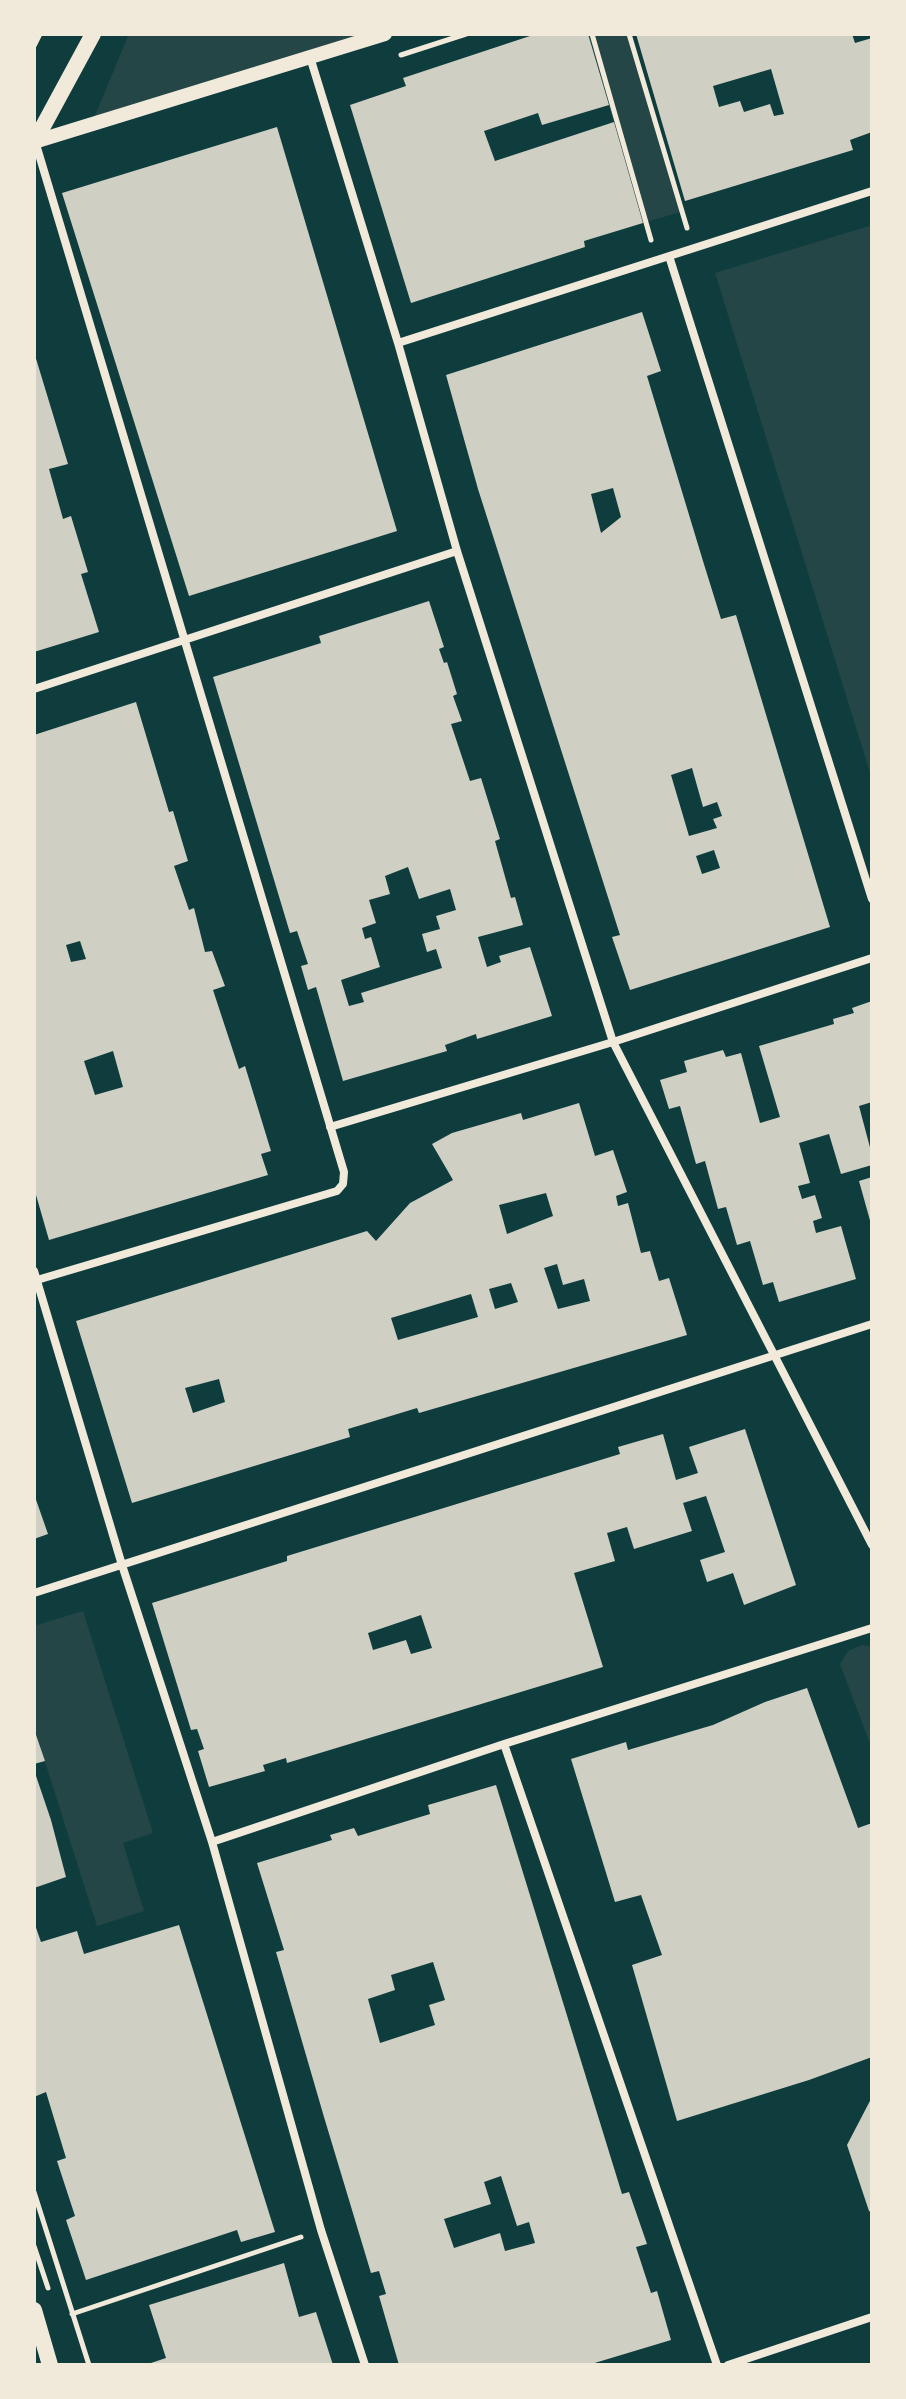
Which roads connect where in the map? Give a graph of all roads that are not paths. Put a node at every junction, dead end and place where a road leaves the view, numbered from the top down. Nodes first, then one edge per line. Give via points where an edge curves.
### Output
1 (93, 34) edge
2 (385, 34) edge
3 (310, 57) junction
4 (34, 142) edge
5 (872, 191) edge
6 (669, 256) junction
7 (398, 343) junction
8 (457, 551) junction
9 (184, 640) junction
10 (34, 689) edge
11 (872, 899) edge
12 (872, 958) edge
13 (613, 1042) junction
14 (330, 1127) junction
15 (36, 1275) edge
16 (872, 1324) edge
17 (774, 1355) junction
18 (872, 1545) edge
19 (122, 1565) junction
20 (34, 1593) edge
21 (872, 1628) edge
22 (504, 1744) junction
23 (212, 1842) junction
24 (34, 2310) edge
25 (872, 2317) edge
26 (50, 2365) edge
27 (365, 2365) edge
28 (717, 2365) edge
29 (728, 2365) edge

1 - 4 main road
2 - 3 street
3 - 4 street
3 - 7 street
4 - 9 street
5 - 6 street
6 - 7 street
6 - 11 street
7 - 8 street
8 - 9 street
8 - 13 street
9 - 10 street
9 - 14 street
12 - 13 street
13 - 14 street
13 - 17 street
14 - 15 street via 344,1172 337,1191
15 - 19 street
16 - 17 street
17 - 18 street
17 - 19 street
19 - 20 street
19 - 23 street
21 - 22 street
22 - 23 street
22 - 28 street
23 - 27 street via 321,2230
24 - 26 main road
25 - 29 street

